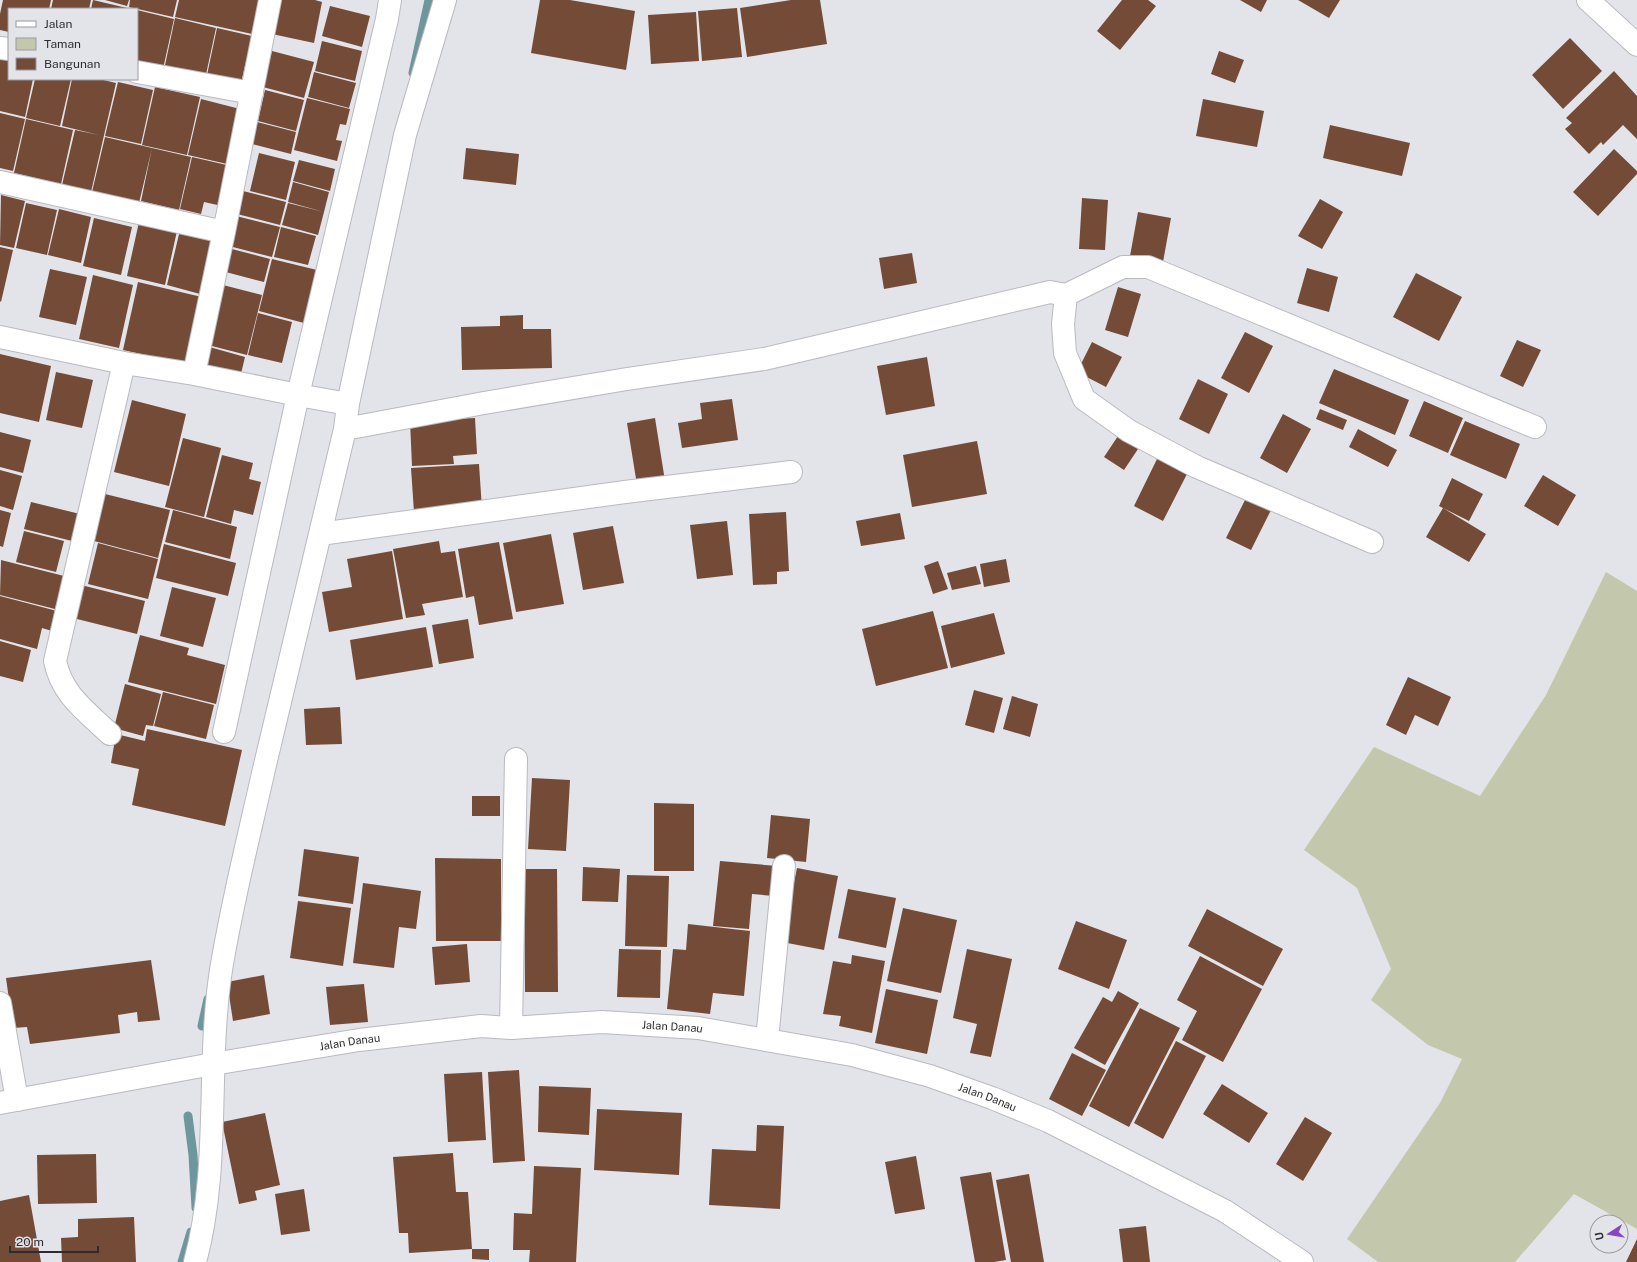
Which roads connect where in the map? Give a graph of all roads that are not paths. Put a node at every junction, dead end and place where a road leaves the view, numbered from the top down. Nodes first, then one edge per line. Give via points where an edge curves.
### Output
1 (270, 0) edge
2 (390, 0) edge
3 (445, 0) edge
4 (1588, 0) edge
5 (1637, 44) edge
6 (138, 72) edge
7 (252, 93) junction
8 (0, 182) edge
9 (224, 232) junction
10 (1066, 295) junction
11 (0, 338) edge
12 (124, 363) junction
13 (194, 374) junction
14 (302, 395) junction
15 (345, 404) junction
16 (1535, 427) dead end
17 (345, 429) junction
18 (790, 472) dead end
19 (320, 534) junction
20 (1372, 542) dead end
21 (224, 732) dead end
22 (110, 734) dead end
23 (516, 759) dead end
24 (784, 866) dead end
25 (0, 1002) edge
26 (511, 1028) junction
27 (766, 1040) junction
28 (212, 1064) junction
29 (8, 1101) edge
30 (195, 1262) edge
31 (1302, 1262) edge

1 - 7 street
2 - 14 street
3 - 15 street via 405,136
4 - 5 street
6 - 7 street
7 - 9 street
8 - 9 street
9 - 13 street
10 - 16 street via 1123,267 1148,268
10 - 17 street via 1050,292 764,359 626,379
10 - 20 street via 1063,324 1065,353 1084,399 1129,431 1197,467
11 - 12 street
12 - 13 street
12 - 22 street via 55,661 64,687
13 - 14 street
14 - 15 street
14 - 21 street
15 - 17 street
17 - 19 street
18 - 19 street
19 - 28 street via 241,871 221,969
23 - 26 street
24 - 27 street
25 - 29 street
26 - 27 street, Jalan Danau via 602,1022 698,1028
26 - 28 street, Jalan Danau via 481,1026 359,1040
27 - 31 street, Jalan Danau via 852,1055 930,1076 1048,1121 1224,1211
28 - 29 street, Jalan Danau
28 - 30 street via 209,1182

